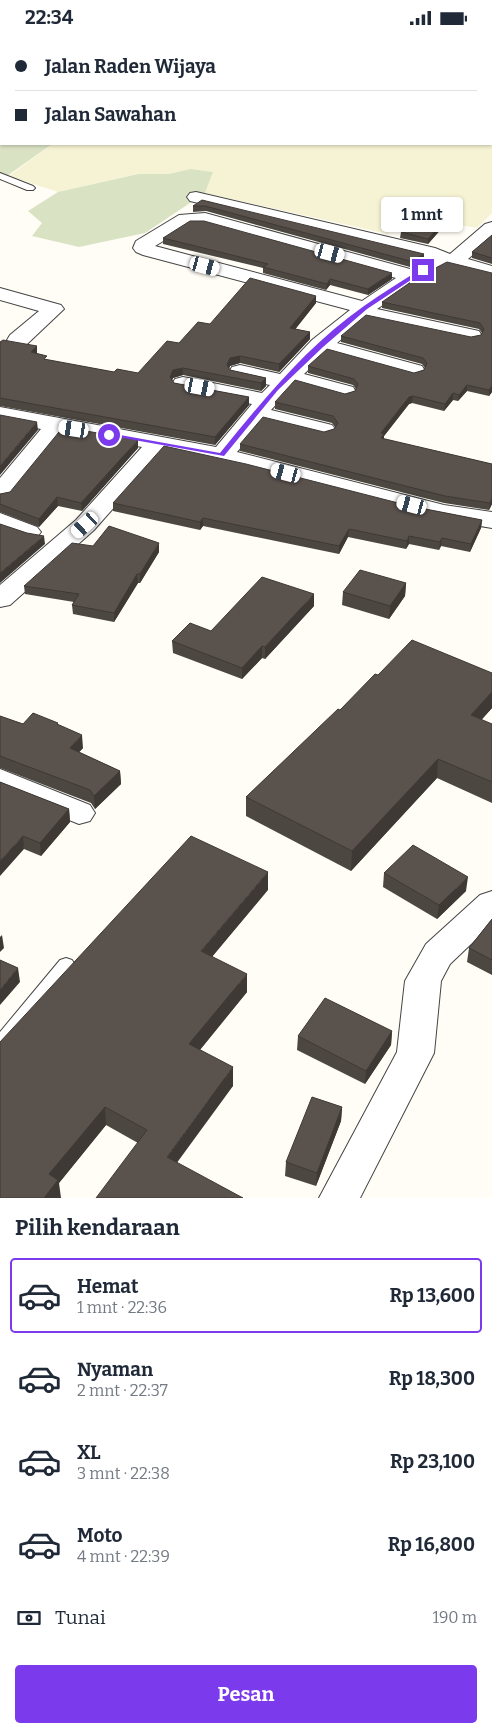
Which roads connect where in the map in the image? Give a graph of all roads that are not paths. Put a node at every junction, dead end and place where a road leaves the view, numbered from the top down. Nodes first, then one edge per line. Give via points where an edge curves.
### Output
1 (0, 176) edge
2 (30, 188) dead end
3 (196, 197) dead end
4 (492, 228) edge
5 (449, 260) junction
6 (492, 272) edge
7 (413, 276) junction
8 (0, 294) edge
9 (362, 310) junction
10 (471, 336) edge
11 (18, 340) dead end
12 (320, 345) junction
13 (414, 371) edge
14 (240, 372) edge
15 (286, 379) junction
16 (183, 384) edge
17 (345, 392) edge
18 (261, 407) junction
19 (0, 414) edge
20 (56, 426) junction
21 (324, 430) edge
22 (158, 444) junction
23 (222, 455) junction
24 (0, 494) edge
25 (0, 521) edge
26 (492, 521) edge
27 (28, 532) edge
28 (0, 599) edge
29 (0, 780) edge
30 (79, 813) dead end
31 (492, 904) edge
32 (66, 965) dead end
33 (0, 1045) edge
34 (339, 1198) edge

1 - 2 lane
3 - 5 street
4 - 5 street
5 - 6 street
5 - 7 street
7 - 9 street
7 - 9 street via 205,219 186,219 143,245 150,251
8 - 11 street via 54,309
9 - 10 street
9 - 12 street
12 - 13 street
12 - 15 street
14 - 15 street
15 - 17 street
15 - 18 street
16 - 18 street
18 - 21 street
18 - 23 street
19 - 20 street
20 - 22 street
20 - 24 street
22 - 23 street
22 - 28 street via 85,525
23 - 26 street via 444,513
25 - 27 street
29 - 30 street
31 - 34 street via 438,954 423,981 415,1053
32 - 33 lane

